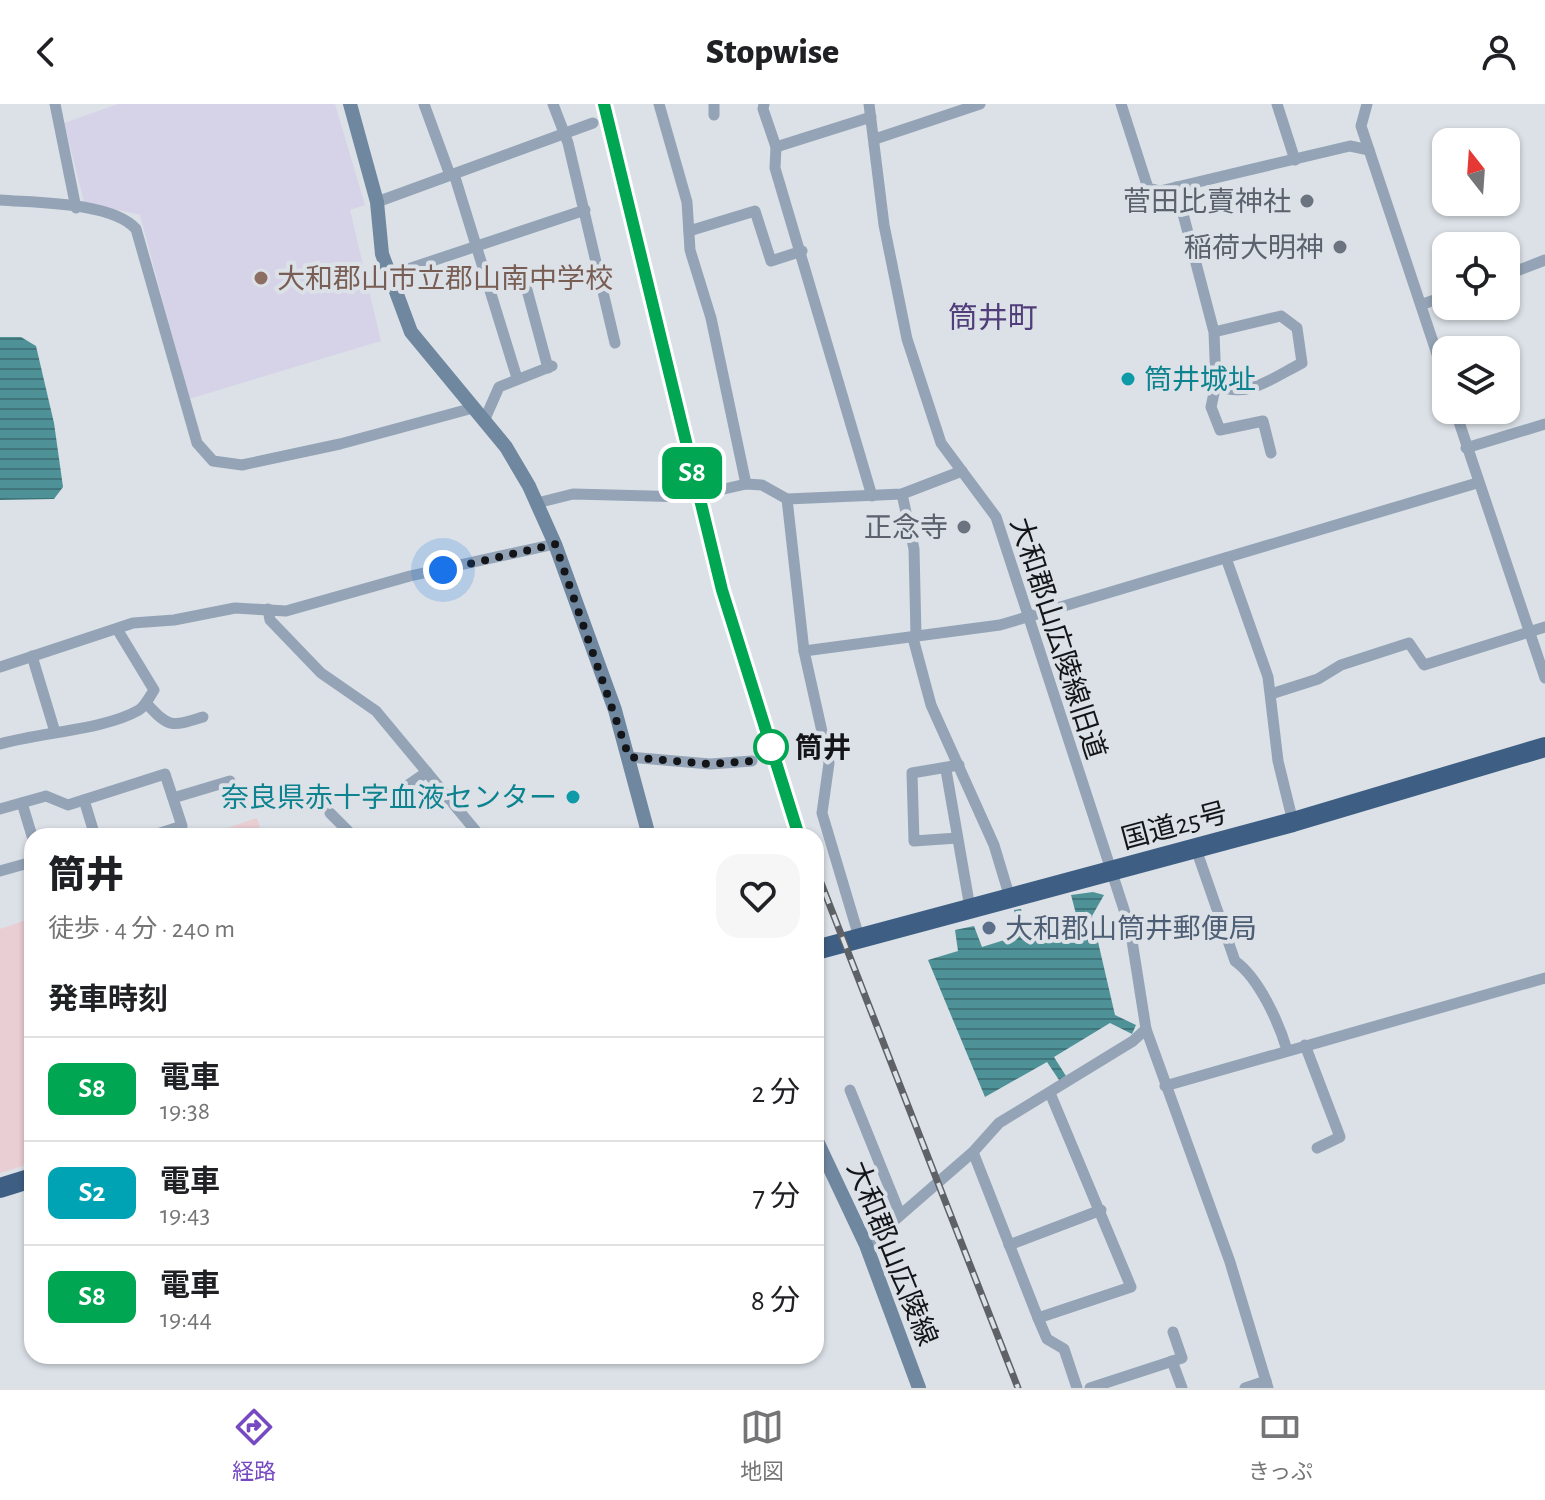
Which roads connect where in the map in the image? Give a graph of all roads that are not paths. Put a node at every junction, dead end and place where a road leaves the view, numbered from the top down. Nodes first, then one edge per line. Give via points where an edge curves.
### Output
1 (55, 104) edge
2 (350, 104) edge
3 (424, 104) edge
4 (553, 104) edge
5 (659, 104) edge
6 (764, 104) edge
7 (869, 104) edge
8 (980, 104) edge
9 (1121, 104) edge
10 (1277, 104) edge
11 (1367, 104) edge
12 (871, 117) junction
13 (593, 123) dead end
14 (1361, 126) junction
15 (564, 134) junction
16 (875, 139) junction
17 (1350, 146) junction
18 (776, 147) junction
19 (1369, 150) junction
20 (1295, 160) junction
21 (452, 175) junction
22 (1176, 187) junction
23 (0, 200) edge
24 (377, 202) junction
25 (76, 208) junction
26 (585, 210) junction
27 (689, 231) junction
28 (477, 246) junction
29 (802, 251) junction
30 (1545, 260) edge
31 (1520, 270) edge
32 (390, 275) junction
33 (527, 290) dead end
34 (1432, 301) edge
35 (1423, 304) junction
36 (1214, 332) junction
37 (1433, 336) edge
38 (615, 343) dead end
39 (517, 378) junction
40 (1216, 384) junction
41 (473, 408) junction
42 (484, 421) junction
43 (1459, 424) edge
44 (1545, 424) edge
45 (1466, 448) junction
46 (1271, 453) dead end
47 (962, 471) junction
48 (1477, 483) junction
49 (746, 484) junction
50 (902, 494) junction
51 (872, 496) junction
52 (787, 499) junction
53 (537, 503) junction
54 (555, 544) junction
55 (1226, 558) junction
56 (268, 609) junction
57 (1029, 616) junction
58 (1545, 627) edge
59 (117, 629) junction
60 (1529, 632) junction
61 (915, 637) junction
62 (804, 651) junction
63 (32, 656) junction
64 (0, 667) edge
65 (1545, 678) edge
66 (1271, 694) junction
67 (146, 703) junction
68 (203, 717) dead end
69 (55, 732) junction
70 (0, 744) edge
71 (1545, 747) edge
72 (629, 757) junction
73 (752, 761) dead end
74 (959, 765) junction
75 (946, 770) junction
76 (427, 772) junction
77 (230, 781) dead end
78 (173, 798) junction
79 (389, 798) dead end
80 (84, 800) junction
81 (22, 803) junction
82 (0, 809) edge
83 (330, 813) dead end
84 (1293, 822) junction
85 (30, 828) edge
86 (93, 828) edge
87 (176, 828) edge
88 (345, 828) edge
89 (473, 828) edge
90 (647, 828) edge
91 (957, 838) junction
92 (1196, 849) junction
93 (24, 864) edge
94 (0, 871) edge
95 (1112, 871) junction
96 (1010, 898) junction
97 (970, 908) junction
98 (859, 937) junction
99 (824, 948) edge
100 (1545, 978) edge
101 (1146, 1029) junction
102 (1305, 1045) junction
103 (1287, 1050) junction
104 (1165, 1086) junction
105 (850, 1090) dead end
106 (1050, 1093) junction
107 (1317, 1148) dead end
108 (973, 1152) junction
109 (824, 1156) edge
110 (24, 1180) edge
111 (0, 1188) edge
112 (1101, 1210) junction
113 (900, 1214) junction
114 (866, 1245) junction
115 (1009, 1245) junction
116 (1038, 1318) junction
117 (1173, 1332) dead end
118 (1172, 1361) junction
119 (1267, 1385) edge
120 (919, 1388) edge
121 (1077, 1388) edge
122 (1090, 1388) edge
123 (1182, 1388) edge
124 (1245, 1388) edge

1 - 25 street
2 - 24 street
3 - 21 street
4 - 15 street
5 - 27 street via 687,202
6 - 18 street
7 - 12 street, 大和郡山広陵線旧道
8 - 16 street
9 - 22 street via 1148,188
10 - 20 street
11 - 14 street
12 - 16 street, 大和郡山広陵線旧道
12 - 18 street
13 - 15 street
14 - 17 street
14 - 19 street
15 - 21 street
15 - 26 street
16 - 47 street, 大和郡山広陵線旧道 via 884,225 907,339 941,443
17 - 19 street
17 - 20 street
18 - 29 street via 775,168
19 - 35 street
20 - 22 street
21 - 24 street
21 - 28 street
22 - 36 street
23 - 25 street
24 - 32 street via 380,243
25 - 41 street via 120,216 136,229 197,443 213,461 242,465
26 - 28 street
26 - 38 street
27 - 29 street via 755,211 771,261
27 - 49 street
28 - 32 street
28 - 39 street
29 - 51 street
30 - 31 street
32 - 41 street via 416,343
33 - 39 street via 550,367
34 - 35 street
35 - 37 street
36 - 40 street
36 - 40 street via 1281,316 1297,328 1302,363 1253,388 1230,392
39 - 42 street via 499,387
40 - 46 street via 1211,407 1220,430 1263,421
41 - 42 street
42 - 53 street via 518,465
43 - 45 street
44 - 45 street
45 - 48 street
47 - 50 street
47 - 57 street, 大和郡山広陵線旧道 via 996,517
48 - 55 street
48 - 60 street
49 - 52 street via 762,485
49 - 53 street via 689,497 573,494
50 - 51 street
50 - 61 street via 914,549
51 - 52 street
52 - 62 street
53 - 54 street
54 - 56 street via 286,611
54 - 72 street
55 - 57 street
55 - 66 street
56 - 59 street via 235,608
56 - 76 street via 270,620 321,673 376,711
57 - 61 street
57 - 95 street, 大和郡山広陵線旧道
58 - 60 street
59 - 63 street
59 - 67 street via 154,690
60 - 65 street
60 - 66 street via 1424,665 1409,643
61 - 62 street
61 - 74 street via 931,705
62 - 98 street via 829,763 822,813
63 - 64 street
63 - 69 street
66 - 84 street via 1278,761
67 - 68 street via 165,724
67 - 69 street via 141,709
69 - 70 street
71 - 84 highway, 国道25号
72 - 73 street via 710,764
72 - 90 street
74 - 75 street
74 - 96 street via 994,845
75 - 91 street
75 - 91 street via 912,773 914,841
76 - 79 street
76 - 89 street
77 - 78 street
78 - 80 street via 165,774
78 - 87 street via 182,826
80 - 81 street via 68,805 46,796
80 - 86 street
81 - 82 street
81 - 85 street
83 - 88 street
84 - 92 highway, 国道25号
91 - 97 street
92 - 95 highway, 国道25号
92 - 103 street via 1235,961 1243,966
93 - 94 street
95 - 96 highway, 国道25号
95 - 101 street, 大和郡山広陵線旧道 via 1130,928
96 - 97 highway, 国道25号
97 - 98 highway, 国道25号
98 - 99 highway, 国道25号
100 - 102 street
101 - 104 street, 大和郡山広陵線旧道
101 - 106 street
102 - 103 street
102 - 107 street via 1340,1137
103 - 104 street
104 - 119 street, 大和郡山広陵線旧道 via 1230,1262
105 - 113 street
106 - 108 street via 999,1123
106 - 112 street
108 - 113 street
108 - 115 street
109 - 114 street, 大和郡山広陵線
110 - 111 highway
112 - 115 street
112 - 116 street via 1131,1287
113 - 114 street
114 - 120 street, 大和郡山広陵線
115 - 116 street
116 - 121 street via 1047,1339 1064,1349
117 - 118 street via 1182,1358
118 - 122 street
118 - 123 street
119 - 124 street

